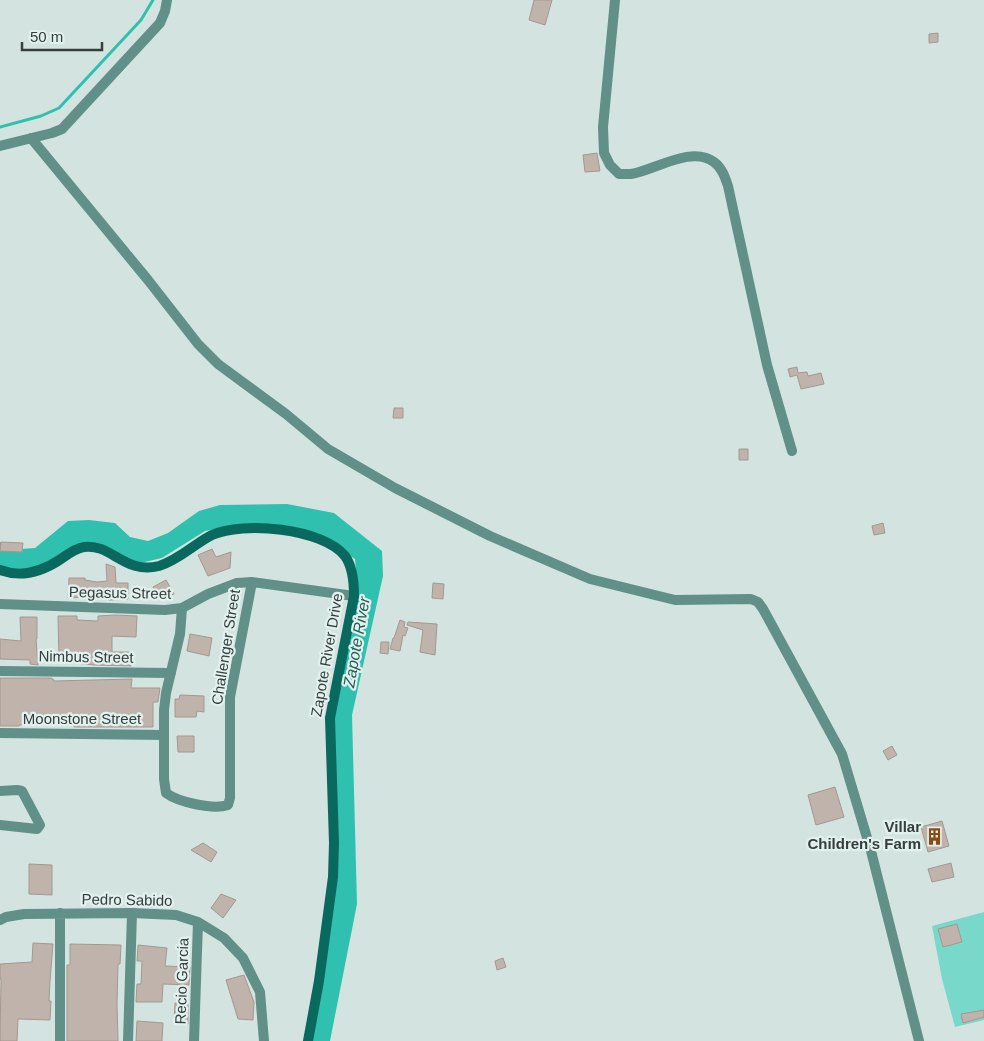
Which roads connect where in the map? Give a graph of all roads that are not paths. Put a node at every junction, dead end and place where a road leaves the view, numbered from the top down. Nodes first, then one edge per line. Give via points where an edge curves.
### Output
1 (167, 0) edge
2 (615, 0) edge
3 (31, 138) junction
4 (0, 146) edge
5 (792, 451) dead end
6 (0, 570) edge
7 (252, 582) junction
8 (354, 596) junction
9 (0, 604) edge
10 (182, 608) junction
11 (0, 671) edge
12 (171, 673) junction
13 (0, 734) edge
14 (164, 735) junction
15 (0, 791) edge
16 (0, 825) edge
17 (132, 913) junction
18 (60, 914) junction
19 (0, 920) edge
20 (198, 922) junction
21 (60, 1041) edge
22 (128, 1041) edge
23 (194, 1041) edge
24 (264, 1041) edge
25 (308, 1041) edge
26 (919, 1041) edge

1 - 3 street via 160,23 69,122 57,131
2 - 5 street via 603,127 604,153 619,174 631,174 684,157 702,156 714,162 723,173 767,365
3 - 4 street
3 - 26 street via 198,344 218,364 328,449 395,488 490,536 590,579 675,600 750,599 758,602 842,754 872,853
6 - 8 main road, Zapote River Drive via 18,574 41,570 84,547 96,547 135,566 160,566 212,535 231,529 251,528 311,534 329,543 346,557
7 - 8 street, Pegasus Street
7 - 10 street, Pegasus Street via 222,588
7 - 14 street, Challenger Street via 230,697 231,787 228,806 211,807 166,793
8 - 25 main road, Zapote River Drive via 330,718 333,877
9 - 10 street, Pegasus Street via 107,609
10 - 12 street
11 - 12 street, Nimbus Street
12 - 14 street via 164,710
13 - 14 street, Moonstone Street
15 - 16 street via 22,791 40,825 37,828
17 - 18 street, Pedro Sabido
17 - 20 street, Pedro Sabido via 176,915
17 - 22 street
18 - 19 street, Pedro Sabido via 24,914
18 - 21 street
20 - 23 street, Recio Garcia
20 - 24 street, Pedro Sabido via 224,938 243,958 260,992

